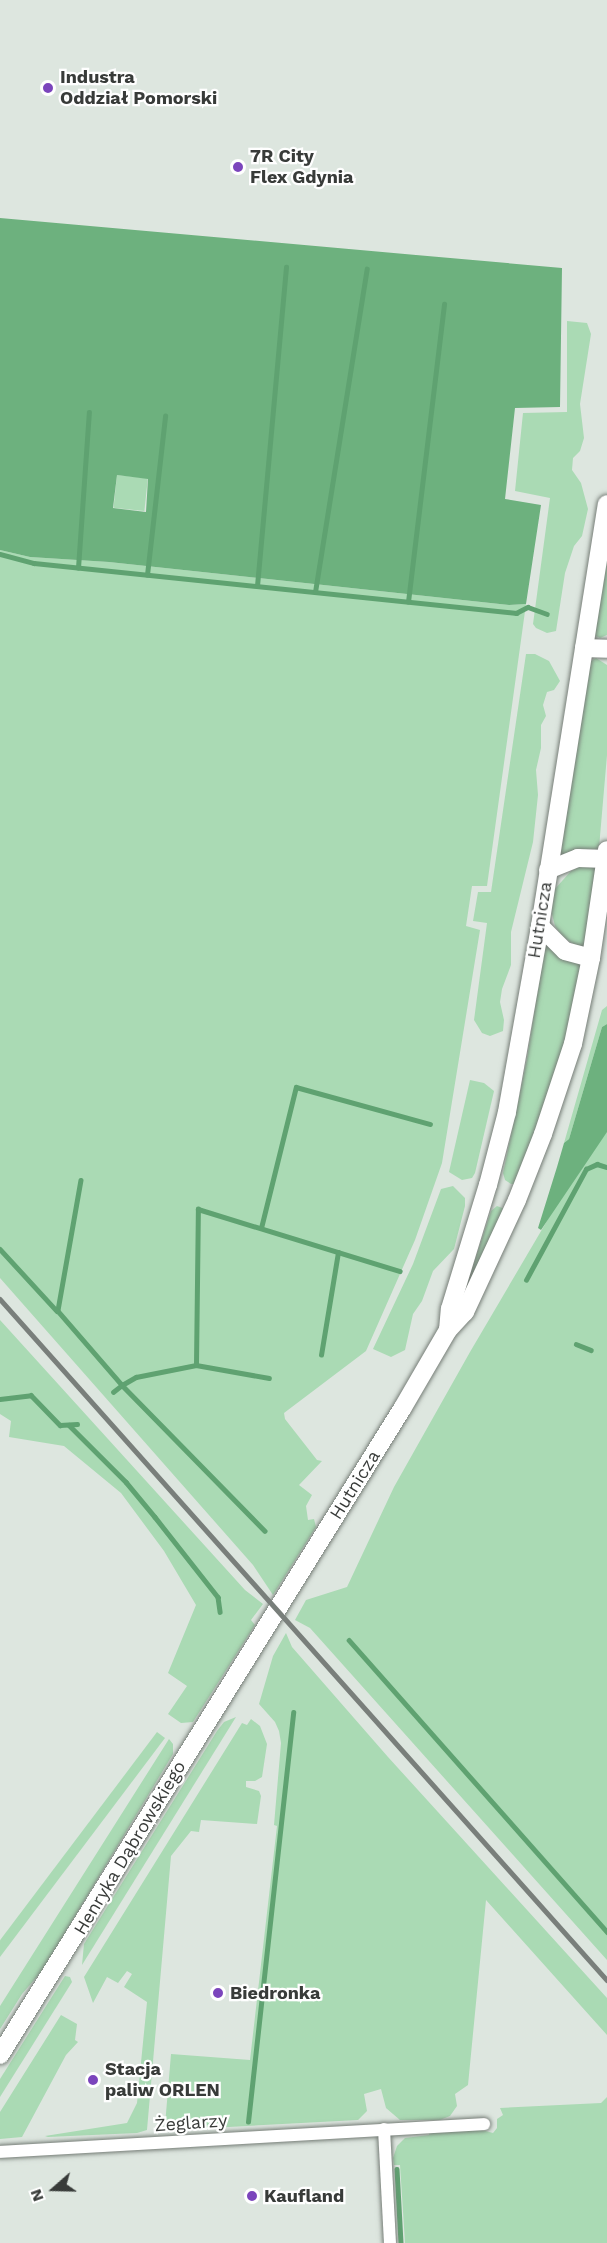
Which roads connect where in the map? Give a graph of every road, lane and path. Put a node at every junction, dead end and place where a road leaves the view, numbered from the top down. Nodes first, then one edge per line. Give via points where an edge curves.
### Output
1 (607, 504) edge
2 (584, 648) junction
3 (607, 649) edge
4 (607, 850) edge
5 (606, 860) edge
6 (548, 870) junction
7 (540, 926) junction
8 (591, 958) junction
9 (488, 1185) junction
10 (517, 1200) junction
11 (448, 1330) junction
12 (259, 1639) joint
13 (0, 2055) edge
14 (484, 2124) dead end
15 (384, 2129) junction
16 (0, 2152) edge
17 (390, 2243) edge

1 - 2 main road, Hutnicza
2 - 3 main road
2 - 6 main road, Hutnicza
4 - 5 main road, Hutnicza
5 - 6 main road via 578,858
5 - 8 main road, Hutnicza
6 - 7 main road, Hutnicza
7 - 8 main road via 565,951
7 - 9 main road, Hutnicza via 507,1112
8 - 10 main road, Hutnicza via 573,1044
9 - 10 main road
9 - 11 main road, Hutnicza via 450,1309
10 - 11 main road, Hutnicza via 465,1312
11 - 12 main road, Hutnicza
12 - 13 main road, Henryka Dąbrowskiego
14 - 15 street, Żeglarzy
15 - 16 street, Żeglarzy
15 - 17 street

